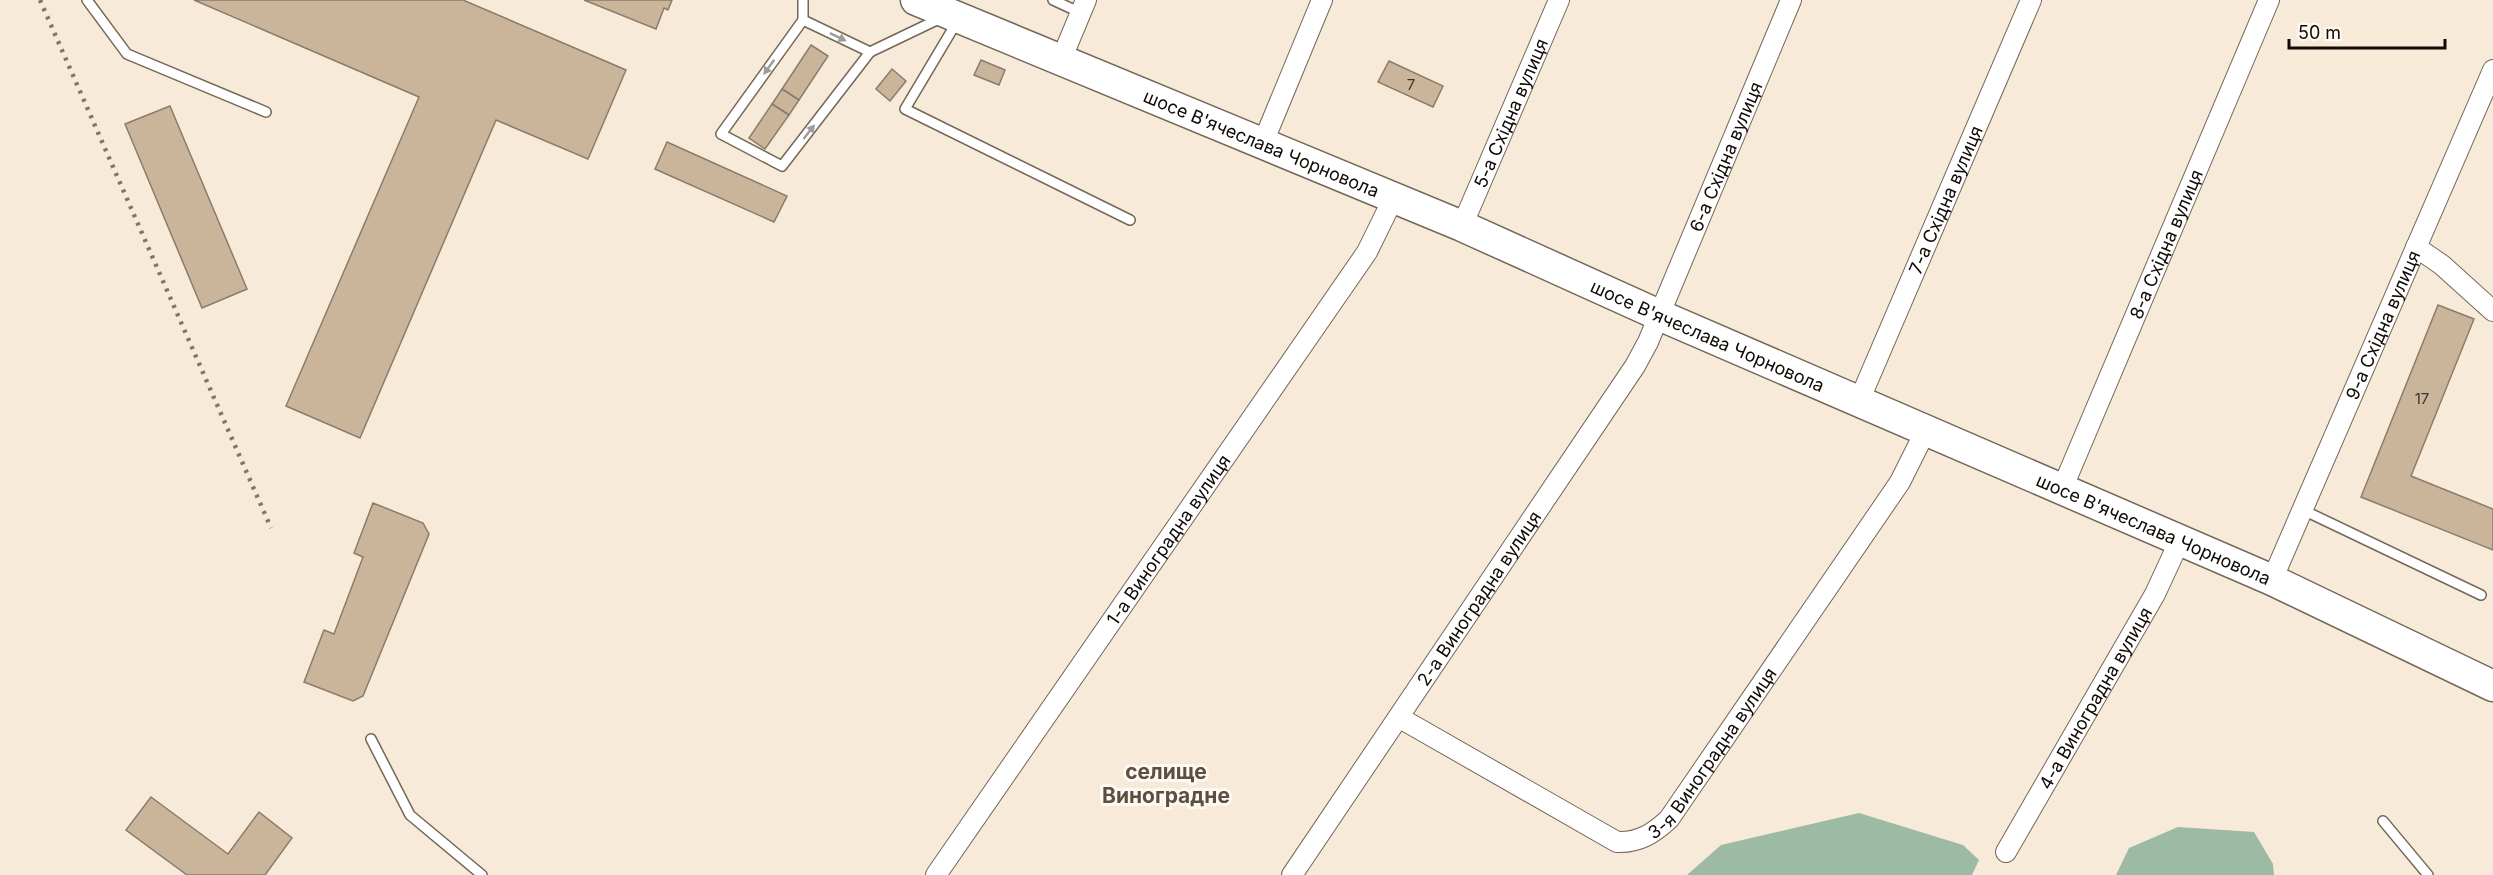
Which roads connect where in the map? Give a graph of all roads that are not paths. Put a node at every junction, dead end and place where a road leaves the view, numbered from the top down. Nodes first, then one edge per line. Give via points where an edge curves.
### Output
1 (87, 0) edge
2 (804, 0) edge
3 (916, 0) edge
4 (1053, 0) edge
5 (1322, 0) edge
6 (1559, 0) edge
7 (1791, 0) edge
8 (2031, 0) edge
9 (2269, 0) edge
10 (1084, 6) edge
11 (954, 16) junction
12 (803, 20) junction
13 (870, 52) junction
14 (1061, 60) junction
15 (2493, 70) edge
16 (266, 112) dead end
17 (1263, 145) junction
18 (1392, 199) junction
19 (1130, 220) dead end
20 (1462, 226) junction
21 (2416, 247) junction
22 (2493, 311) edge
23 (1659, 315) junction
24 (1860, 401) junction
25 (1926, 430) junction
26 (2062, 489) junction
27 (2303, 510) junction
28 (2180, 540) junction
29 (2272, 580) junction
30 (2481, 596) dead end
31 (2493, 686) edge
32 (1400, 718) junction
33 (371, 739) dead end
34 (2383, 821) dead end
35 (2006, 852) dead end
36 (482, 875) edge
37 (936, 875) edge
38 (1292, 875) edge
39 (2428, 875) edge

1 - 16 lane via 127,54
2 - 12 lane
3 - 11 main road, шосе В'ячеслава Чорновола
4 - 10 lane
5 - 17 street
6 - 20 street, 5-а Східна вулиця
7 - 23 street, 6-а Східна вулиця
8 - 24 street, 7-а Східна вулиця
9 - 26 street, 8-а Східна вулиця
10 - 14 street
11 - 13 lane
11 - 14 main road, шосе В'ячеслава Чорновола
11 - 19 lane via 904,110
12 -> 13 lane
12 -> 13 lane via 721,134 782,166
14 - 17 main road, шосе В'ячеслава Чорновола
15 - 21 street, 9-а Східна вулиця
17 - 18 main road, шосе В'ячеслава Чорновола
18 - 20 main road, шосе В'ячеслава Чорновола
18 - 37 street, 1-а Виноградна вулиця via 1367,252
20 - 23 main road, шосе В'ячеслава Чорновола
21 - 22 street
21 - 27 street, 9-а Східна вулиця
23 - 24 main road, шосе В'ячеслава Чорновола
23 - 32 street, 2-а Виноградна вулиця via 1635,366
24 - 25 main road, шосе В'ячеслава Чорновола
25 - 26 main road, шосе В'ячеслава Чорновола
25 - 32 street, 3-я Виноградна вулиця via 1900,482 1669,819 1656,831 1630,842 1617,842
26 - 28 main road, шосе В'ячеслава Чорновола
27 - 29 street, 9-а Східна вулиця
27 - 30 lane
28 - 29 main road, шосе В'ячеслава Чорновола
28 - 35 street, 4-а Виноградна вулиця via 2155,594
29 - 31 main road, шосе В'ячеслава Чорновола
32 - 38 street, 2-а Виноградна вулиця
33 - 36 lane via 410,815
34 - 39 lane

